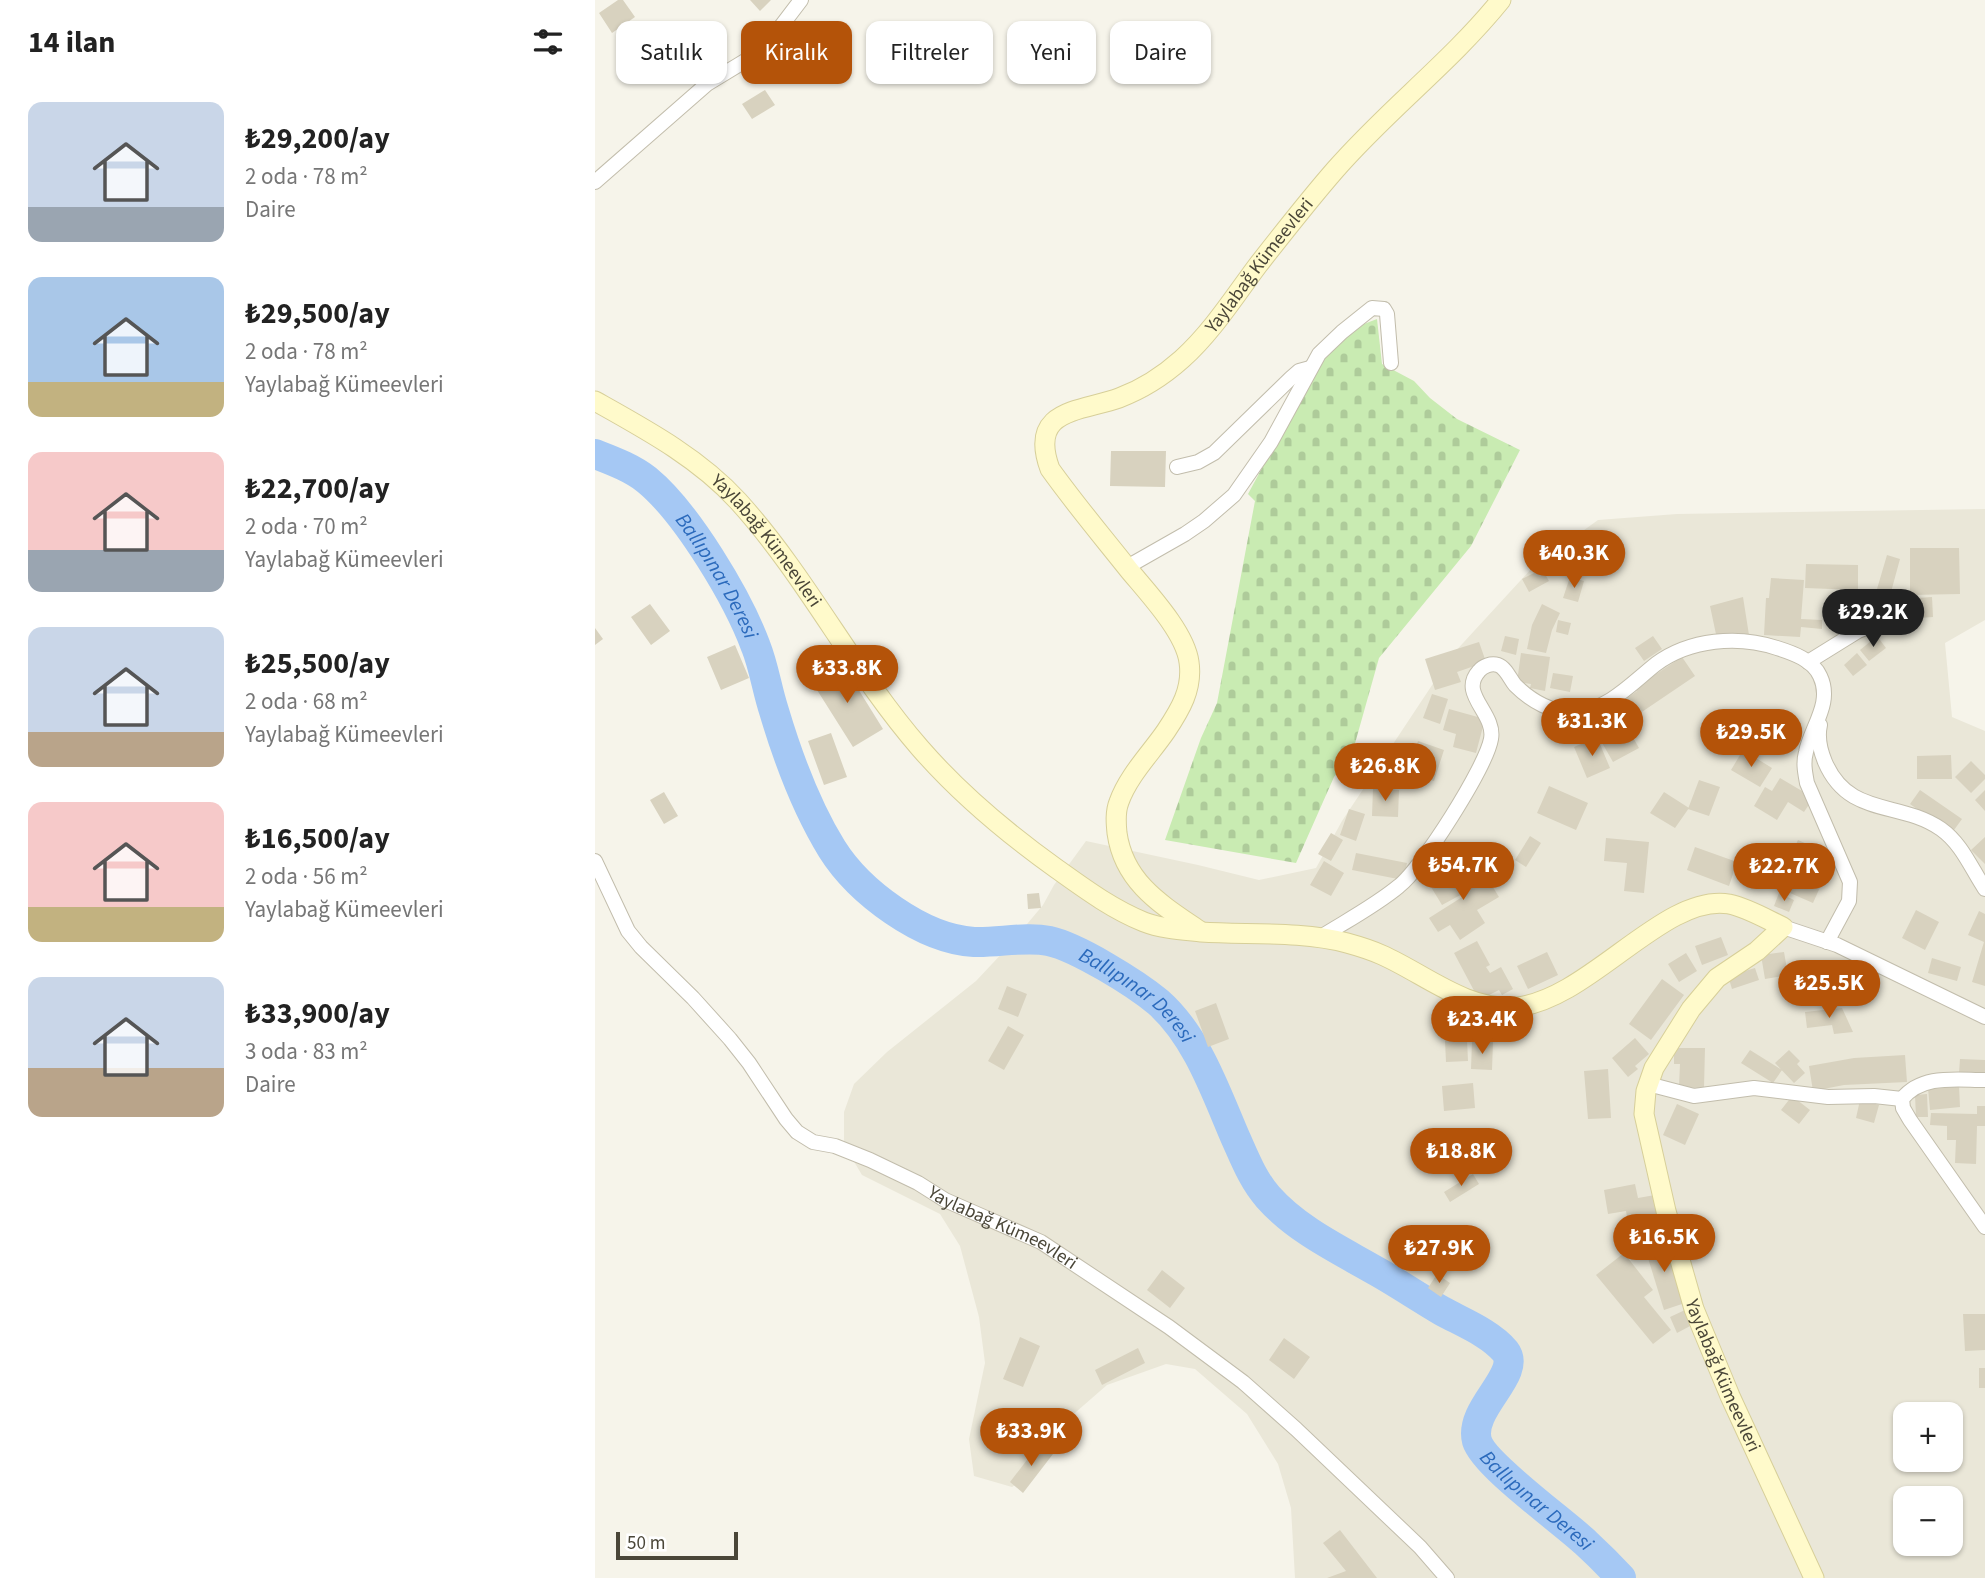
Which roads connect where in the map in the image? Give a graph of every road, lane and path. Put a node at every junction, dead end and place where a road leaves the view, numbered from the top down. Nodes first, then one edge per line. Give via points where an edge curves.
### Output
1 (801, 0) edge
2 (1501, 0) edge
3 (595, 182) edge
4 (1391, 363) dead end
5 (1310, 368) junction
6 (595, 401) edge
7 (1177, 467) dead end
8 (1127, 567) junction
9 (1907, 622) dead end
10 (1808, 662) junction
11 (1823, 710) junction
12 (595, 861) edge
13 (1985, 889) edge
14 (1783, 927) junction
15 (1201, 932) junction
16 (1319, 937) junction
17 (1827, 942) junction
18 (1985, 1017) edge
19 (1985, 1080) edge
20 (1648, 1084) junction
21 (1902, 1099) junction
22 (1985, 1227) edge
23 (1447, 1578) edge
24 (1814, 1578) edge

1 - 3 street via 762,50 707,85
2 - 8 street, Yaylabağ Kümeevleri via 1356,146 1190,352 1140,389 1064,413 1052,424 1044,438 1050,469
4 - 5 street via 1387,314 1378,307 1342,331
5 - 7 street via 1290,378 1213,453
5 - 8 street via 1271,442 1234,495 1204,522
6 - 15 street, Yaylabağ Kümeevleri via 682,454 736,499 921,749 991,817 1112,908 1148,924
8 - 15 street, Yaylabağ Kümeevleri via 1183,644 1189,684 1185,701 1119,802 1115,821 1119,844 1127,868 1142,886
9 - 10 street via 1858,631
10 - 11 street via 1820,676
10 - 16 street via 1769,645 1698,644 1678,650 1602,706 1579,712 1548,708 1497,664 1486,666 1473,686 1491,726 1478,773 1431,848 1401,885
11 - 13 street via 1820,751 1840,786 1855,799 1923,819 1940,829 1956,841
11 - 17 street via 1804,767 1850,882 1849,901
12 - 23 street, Yaylabağ Kümeevleri via 628,931 730,1039 797,1132 813,1142 870,1160 954,1205 1041,1242 1169,1326 1296,1429
14 - 16 street, Yaylabağ Kümeevleri via 1728,904 1697,906 1667,921 1578,982 1546,999 1509,1007 1456,995 1380,954
14 - 17 street, Yaylabağ Kümeevleri
14 - 20 street, Yaylabağ Kümeevleri via 1707,989 1661,1054
15 - 16 street, Yaylabağ Kümeevleri
17 - 18 street, Yaylabağ Kümeevleri
19 - 21 street via 1926,1082
20 - 21 street via 1694,1096 1754,1088
20 - 24 street, Yaylabağ Kümeevleri via 1646,1128 1694,1309
21 - 22 street via 1910,1120

